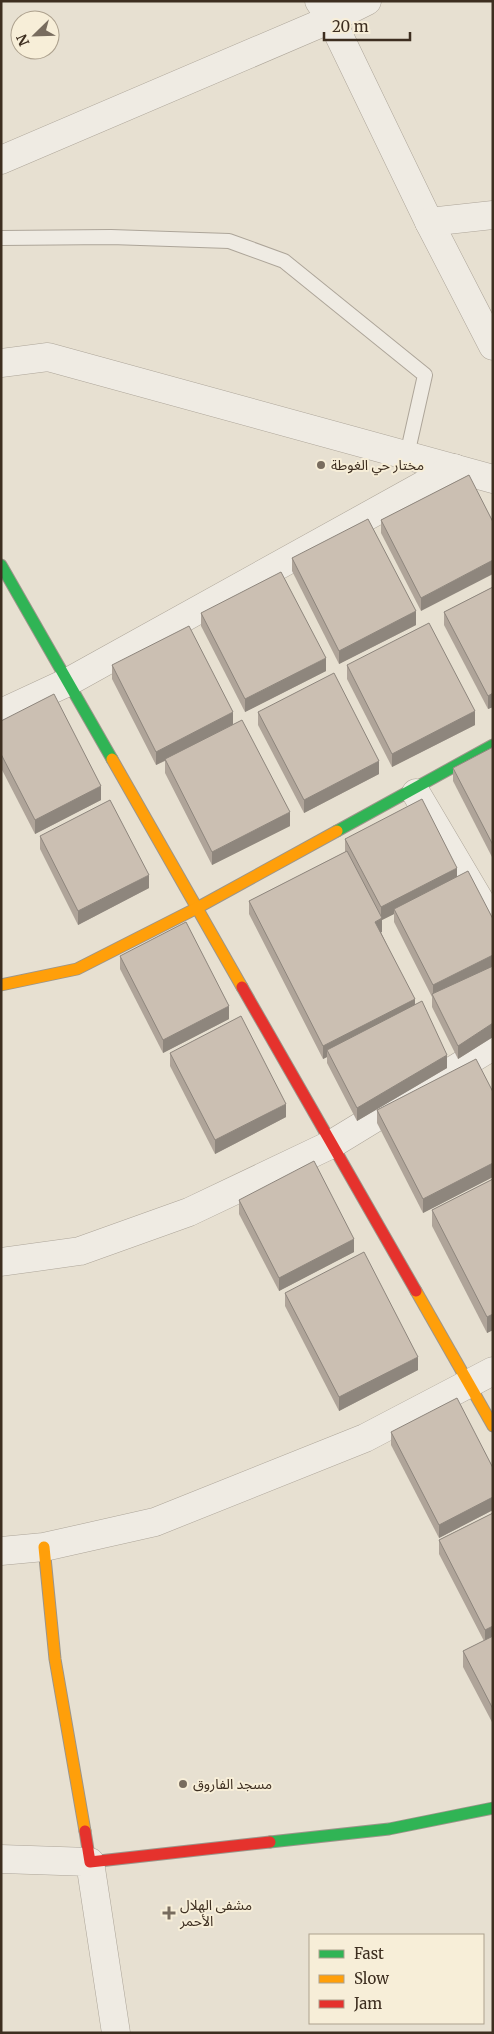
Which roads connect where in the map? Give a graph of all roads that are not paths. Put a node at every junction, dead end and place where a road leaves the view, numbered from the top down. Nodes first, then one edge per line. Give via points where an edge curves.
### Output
1 (367, 1) edge
2 (325, 10) edge
3 (1, 160) edge
4 (493, 215) edge
5 (429, 222) junction
6 (1, 238) edge
7 (493, 346) edge
8 (1, 363) edge
9 (407, 455) junction
10 (454, 468) junction
11 (493, 479) edge
12 (1, 565) edge
13 (68, 682) junction
14 (1, 713) edge
15 (493, 745) edge
16 (414, 789) junction
17 (197, 908) junction
18 (493, 923) edge
19 (1, 985) edge
20 (493, 1046) edge
21 (332, 1144) junction
22 (1, 1262) edge
23 (493, 1372) edge
24 (469, 1385) junction
25 (493, 1426) edge
26 (44, 1547) junction
27 (1, 1551) edge
28 (493, 1808) edge
29 (1, 1859) edge
30 (90, 1862) junction
31 (116, 2033) edge

1 - 2 street
2 - 3 street
2 - 5 street
4 - 5 street
5 - 7 street
6 - 9 lane via 229,240 284,261 425,375
8 - 9 street via 48,358
9 - 10 street
10 - 11 street
10 - 13 street
12 - 13 street
13 - 14 street
13 - 17 street
15 - 16 street
16 - 17 street
16 - 18 street
17 - 19 street via 77,969
17 - 21 street
20 - 21 street
21 - 22 street via 189,1212 89,1248
21 - 24 street
23 - 24 street
24 - 25 street
24 - 26 street via 365,1438 155,1522
26 - 27 street
26 - 30 street via 55,1659
28 - 30 street via 389,1829
29 - 30 street
30 - 31 street

